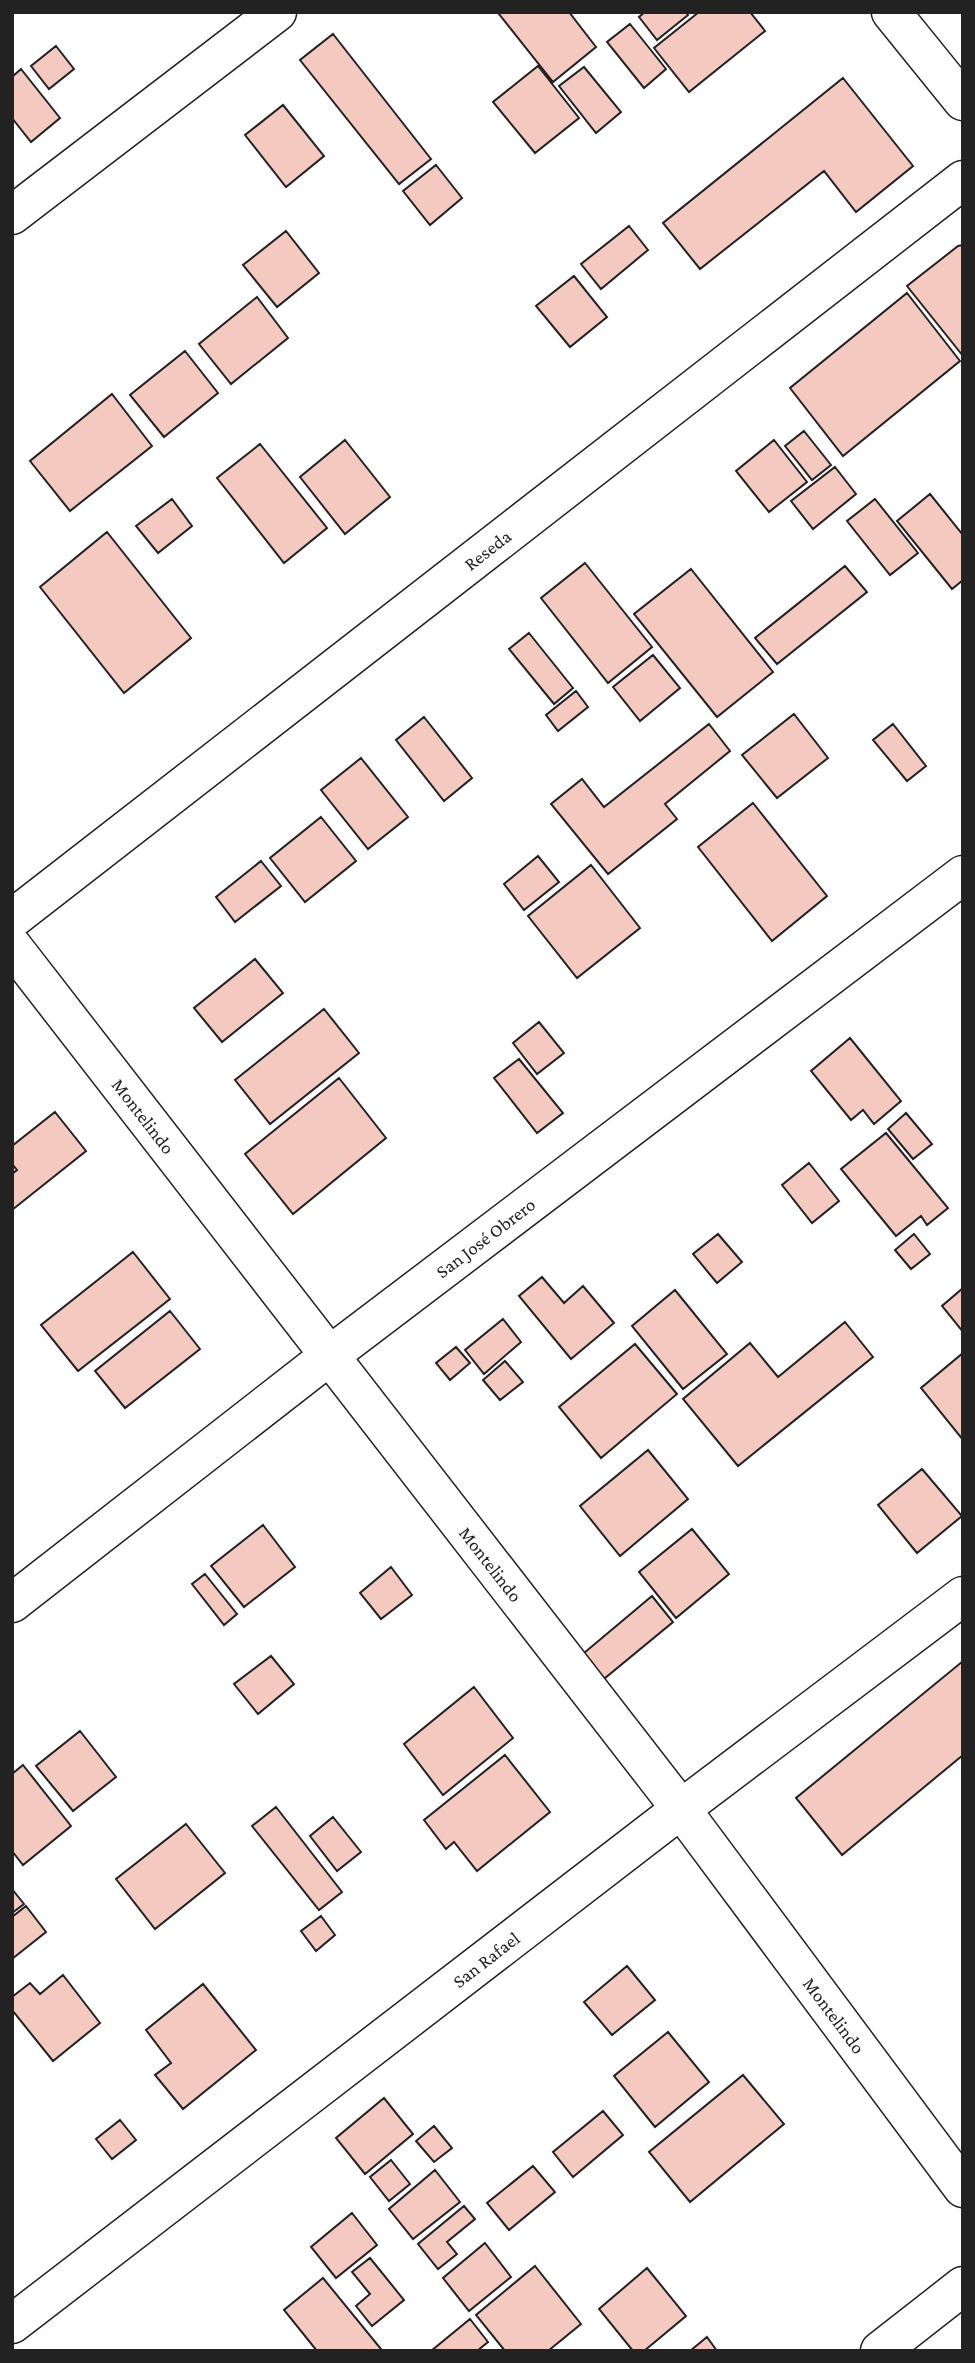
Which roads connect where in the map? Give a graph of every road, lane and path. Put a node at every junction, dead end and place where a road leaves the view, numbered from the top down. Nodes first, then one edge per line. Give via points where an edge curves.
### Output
1 (277, 12) edge
2 (891, 12) edge
3 (963, 101) edge
4 (963, 180) edge
5 (12, 215) edge
6 (963, 876) edge
7 (12, 919) edge
8 (12, 946) edge
9 (329, 1356) junction
10 (963, 1595) edge
11 (12, 1603) edge
12 (681, 1809) junction
13 (963, 2188) edge
14 (963, 2286) edge
15 (12, 2324) edge
16 (880, 2351) edge

1 - 5 street
2 - 3 street
4 - 7 street, Reseda
6 - 9 street, San José Obrero
8 - 9 street, Montelindo
9 - 11 street, San José Obrero
9 - 12 street, Montelindo
10 - 12 street, San Rafael
12 - 13 street, Montelindo
12 - 15 street, San Rafael
14 - 16 street

